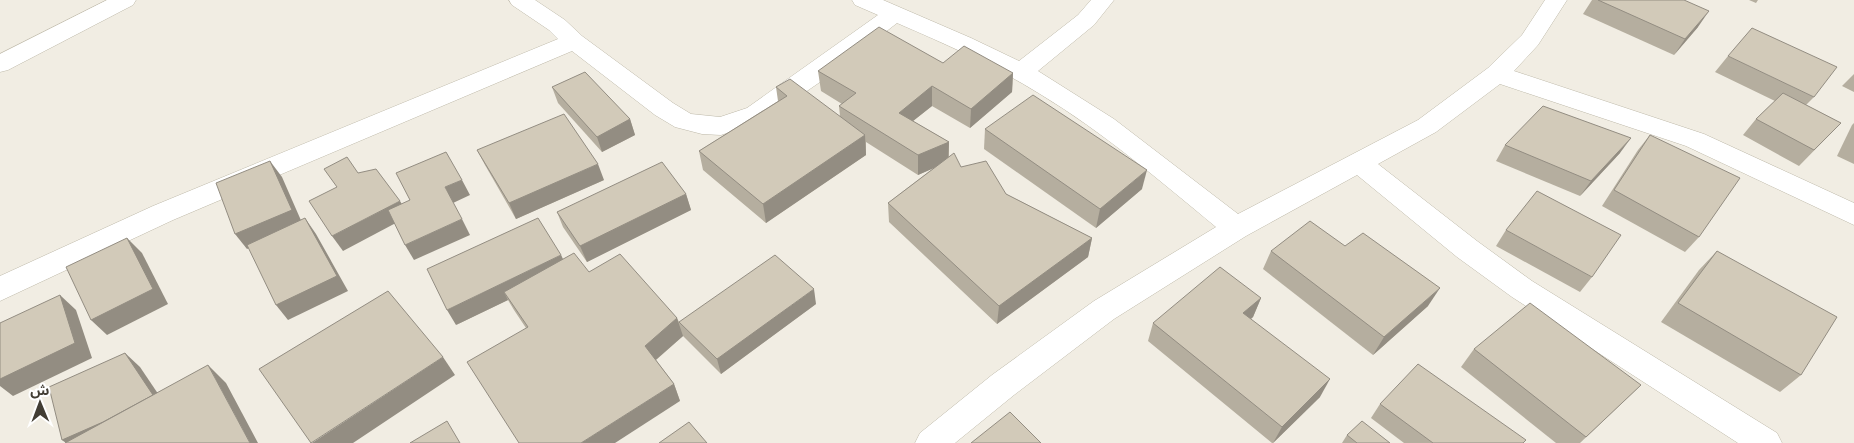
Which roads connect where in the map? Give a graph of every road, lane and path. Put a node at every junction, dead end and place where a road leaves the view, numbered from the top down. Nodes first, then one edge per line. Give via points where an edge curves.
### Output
1 (125, 0) edge
2 (520, 0) edge
3 (863, 0) edge
4 (1103, 0) edge
5 (1556, 0) edge
6 (895, 14) junction
7 (574, 41) junction
8 (0, 64) edge
9 (1021, 72) junction
10 (1498, 74) junction
11 (1359, 163) junction
12 (1854, 215) edge
13 (1236, 228) junction
14 (0, 288) edge
15 (931, 443) edge
16 (1766, 443) edge

1 - 8 street
2 - 7 street
3 - 6 street
4 - 9 street via 1086,20
5 - 10 street via 1530,40
6 - 7 street via 756,114 721,126 702,125 677,117
6 - 9 street
7 - 14 street via 181,206
9 - 13 street via 1092,116 1143,153
10 - 11 street via 1427,126
10 - 12 street via 1694,140
11 - 13 street
11 - 16 street via 1467,250 1522,288
13 - 15 street via 1104,310

